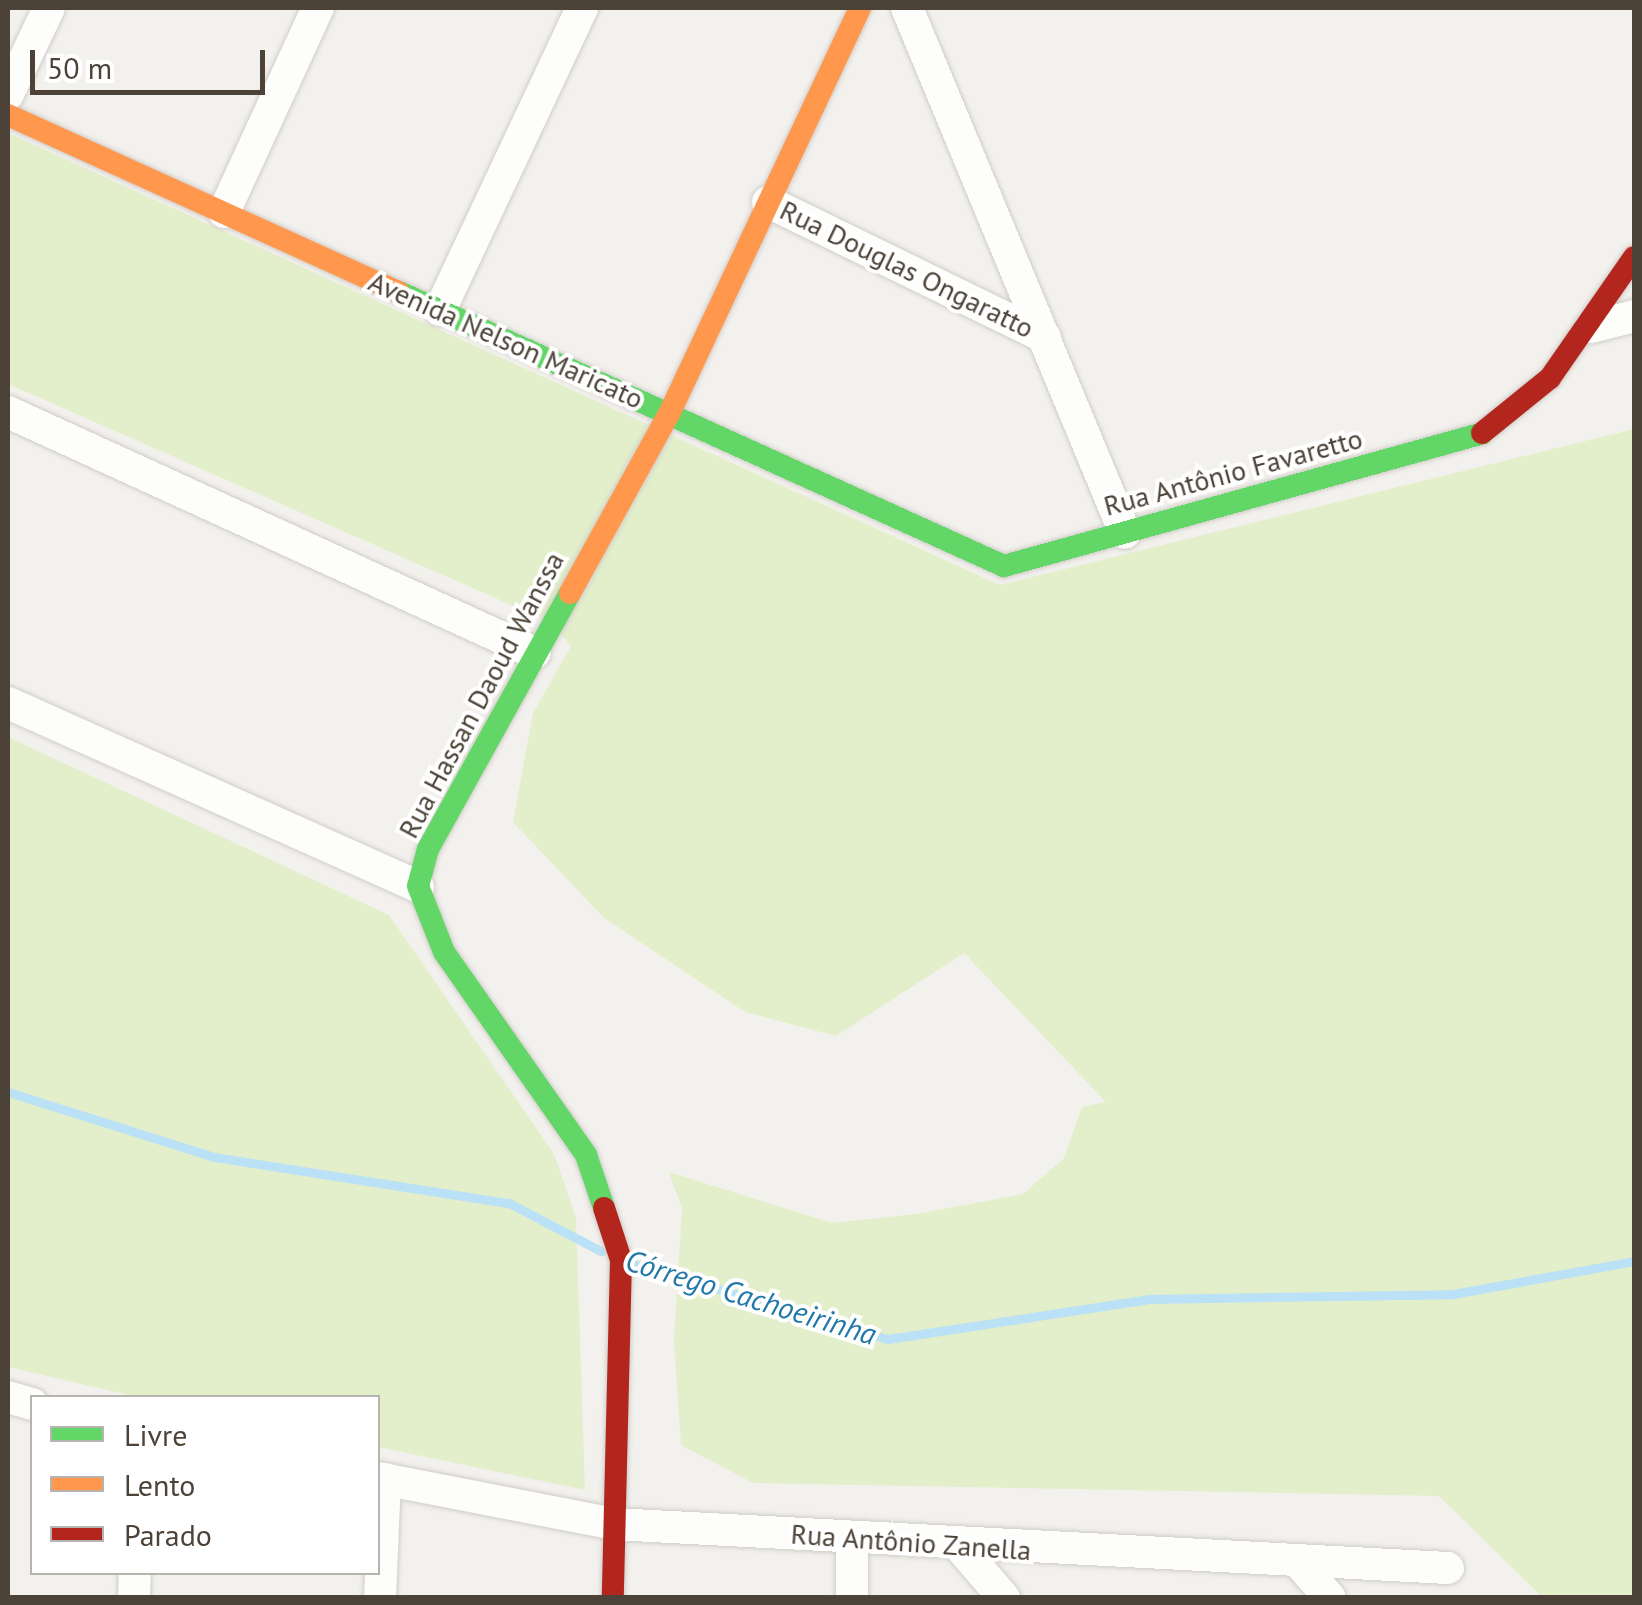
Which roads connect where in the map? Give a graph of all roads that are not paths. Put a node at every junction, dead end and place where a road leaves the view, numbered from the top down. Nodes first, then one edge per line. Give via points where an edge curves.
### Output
1 (48, 8) edge
2 (318, 8) edge
3 (582, 8) edge
4 (860, 8) edge
5 (907, 8) edge
6 (8, 94) edge
7 (8, 114) edge
8 (768, 202) junction
9 (224, 212) junction
10 (1634, 257) edge
11 (440, 310) junction
12 (1634, 316) edge
13 (1591, 327) junction
14 (1045, 337) junction
15 (8, 412) edge
16 (669, 414) junction
17 (1125, 533) junction
18 (1004, 566) joint
19 (536, 652) junction
20 (8, 703) edge
21 (418, 886) junction
22 (381, 1479) edge
23 (614, 1524) junction
24 (852, 1538) junction
25 (960, 1547) junction
26 (1300, 1564) junction
27 (1448, 1568) dead end
28 (380, 1598) edge
29 (612, 1598) edge
30 (852, 1598) edge
31 (1004, 1598) edge
32 (1330, 1598) edge

1 - 6 street
2 - 9 street
3 - 11 street
4 - 8 street, Rua Hassan Daoud Wanssa
5 - 14 street
7 - 9 street, Avenida Nelson Maricato
8 - 14 street, Rua Douglas Ongaratto
8 - 16 street, Rua Hassan Daoud Wanssa
9 - 11 street, Avenida Nelson Maricato
10 - 13 street
11 - 16 street, Avenida Nelson Maricato
12 - 13 street
13 - 17 street, Rua Antônio Favaretto via 1550,378 1478,436
14 - 17 street
15 - 19 street
16 - 18 street, Avenida Nelson Maricato
16 - 19 street, Rua Hassan Daoud Wanssa
17 - 18 street, Rua Antônio Favaretto
19 - 21 street, Rua Hassan Daoud Wanssa via 428,849
20 - 21 street
21 - 23 street via 444,952 586,1155 621,1260
22 - 23 street, Rua Antônio Zanella
22 - 28 street
23 - 24 street, Rua Antônio Zanella
23 - 29 street
24 - 25 street, Rua Antônio Zanella
24 - 30 street
25 - 26 street, Rua Antônio Zanella
25 - 31 street
26 - 27 street, Rua Antônio Zanella
26 - 32 street

